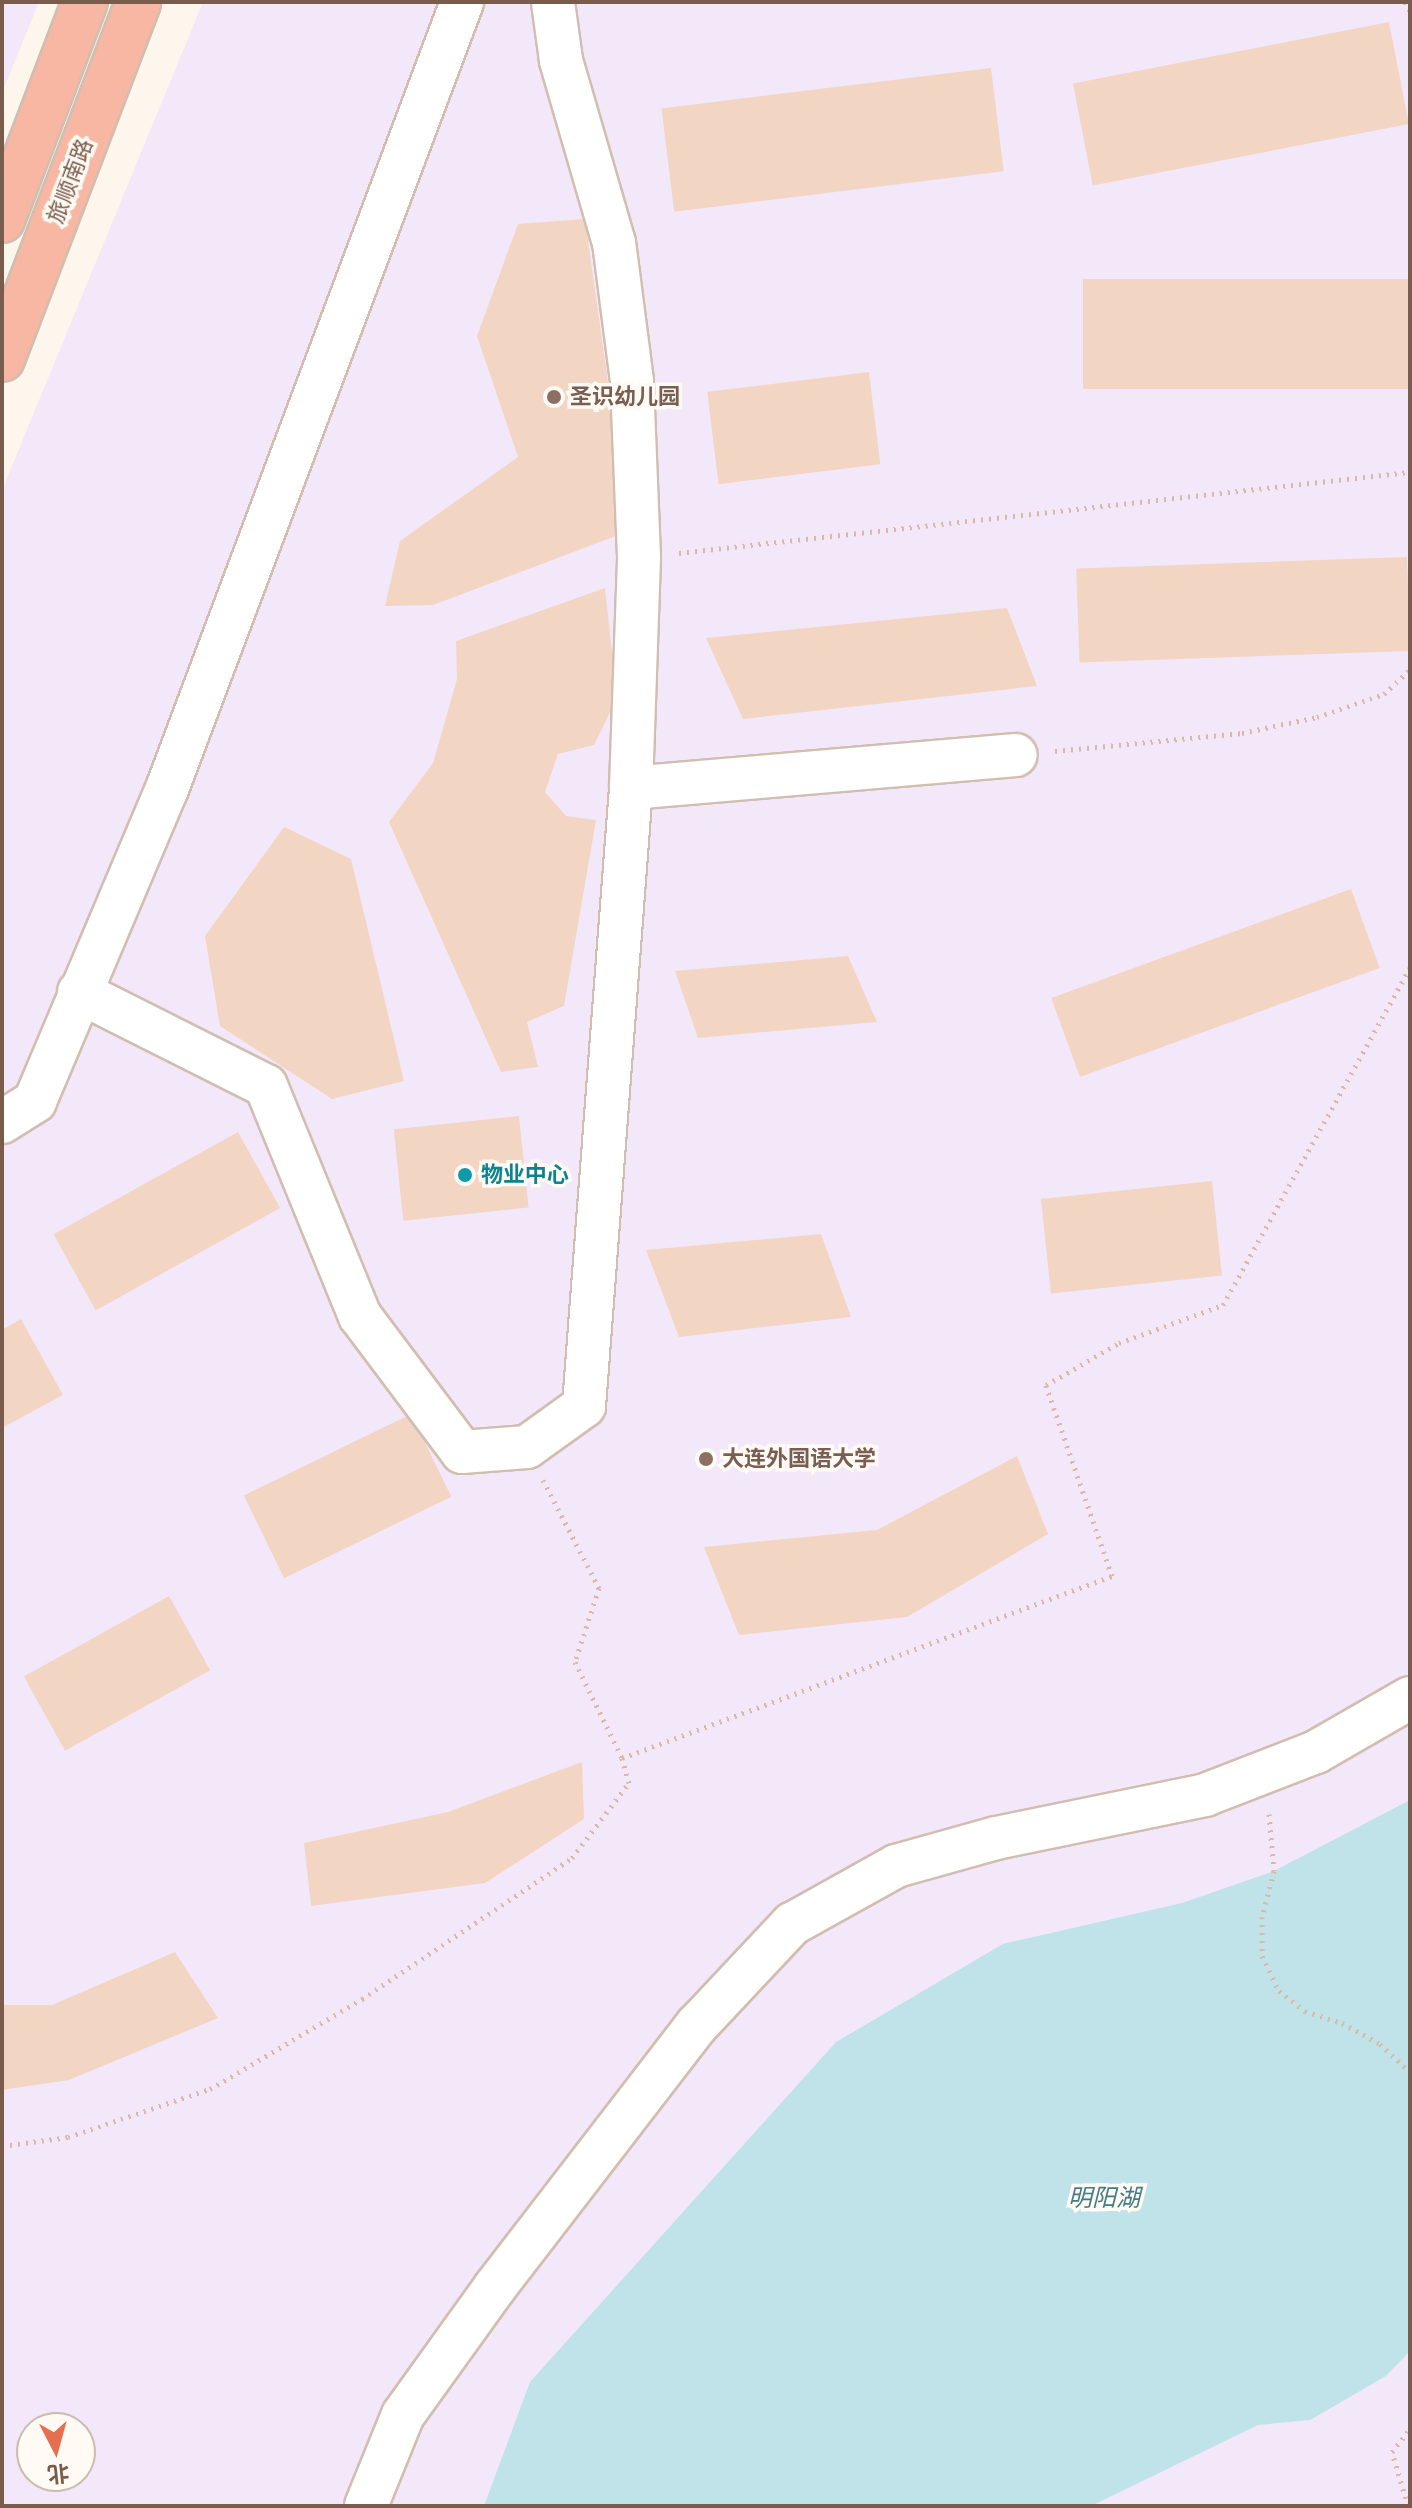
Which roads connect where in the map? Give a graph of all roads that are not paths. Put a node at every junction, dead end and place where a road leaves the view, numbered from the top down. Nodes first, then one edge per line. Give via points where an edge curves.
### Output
1 (85, 2) edge
2 (138, 2) edge
3 (462, 2) edge
4 (553, 2) edge
5 (2, 220) edge
6 (2, 359) edge
7 (1016, 755) road end
8 (631, 788) junction
9 (79, 992) junction
10 (2, 1122) edge
11 (1410, 1698) edge
12 (366, 2506) edge

1 - 5 highway
2 - 6 highway, 旅顺南路
3 - 9 street via 167,789
4 - 8 street via 561,60 614,243 632,381 639,557
7 - 8 street
8 - 9 street via 584,1406 527,1447 462,1452 360,1316 266,1086
9 - 10 street via 35,1101
11 - 12 street via 1316,1752 1205,1795 996,1838 896,1866 792,1924 697,2025 495,2287 403,2415

